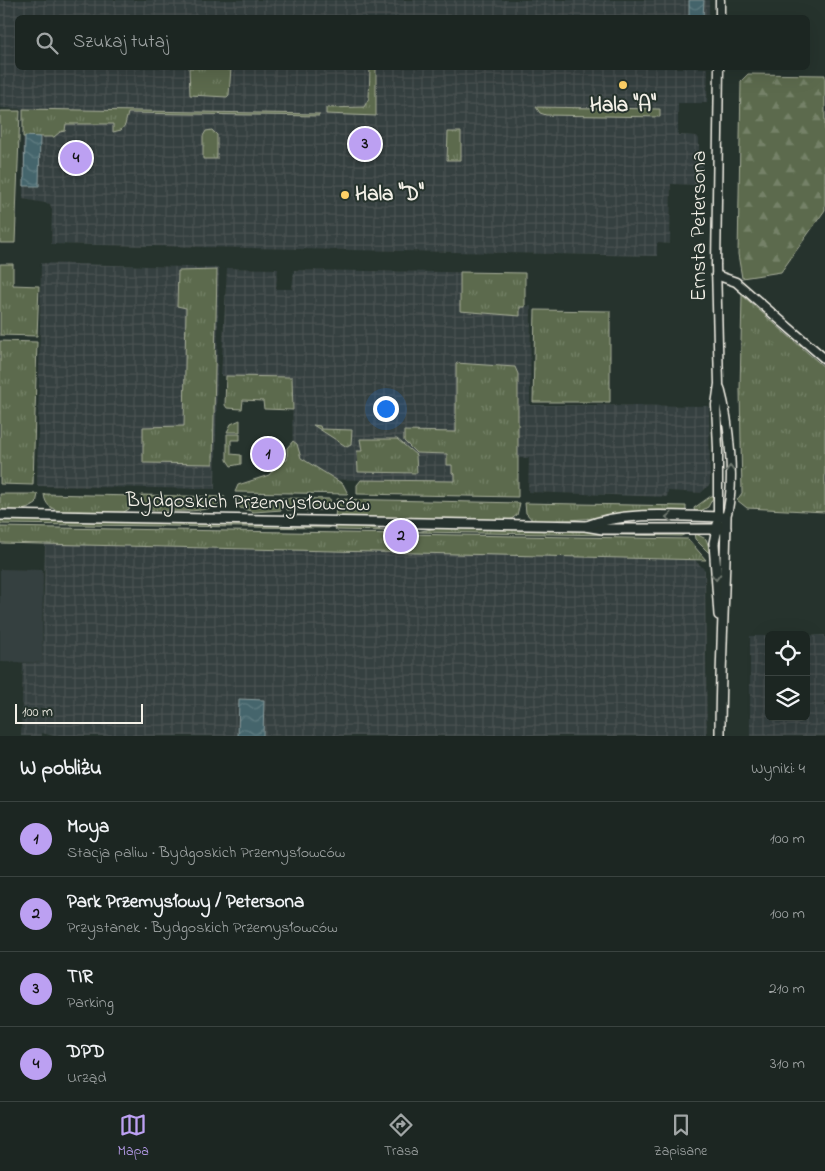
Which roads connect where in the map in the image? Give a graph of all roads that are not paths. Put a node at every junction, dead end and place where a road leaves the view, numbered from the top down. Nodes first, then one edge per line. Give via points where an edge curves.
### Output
1 (720, 0) edge
2 (720, 15) edge
3 (718, 70) edge
4 (716, 275) junction
5 (825, 359) edge
6 (719, 384) junction
7 (0, 515) edge
8 (722, 517) junction
9 (585, 526) junction
10 (722, 529) junction
11 (720, 736) edge

1 - 2 street
3 - 4 street, Ernsta Petersona
4 - 5 street via 736,282
4 - 6 street, Ernsta Petersona
6 - 8 street, Ernsta Petersona via 716,405
8 -> 6 street, Ernsta Petersona via 730,502 729,452
7 - 9 street, Bydgoskich Przemysłowców
8 -> 9 street, Bydgoskich Przemysłowców via 646,517 602,520
8 - 10 street, Ernsta Petersona
9 - 10 street, Bydgoskich Przemysłowców via 603,529
10 - 11 street, Ernsta Petersona via 725,586 721,628

